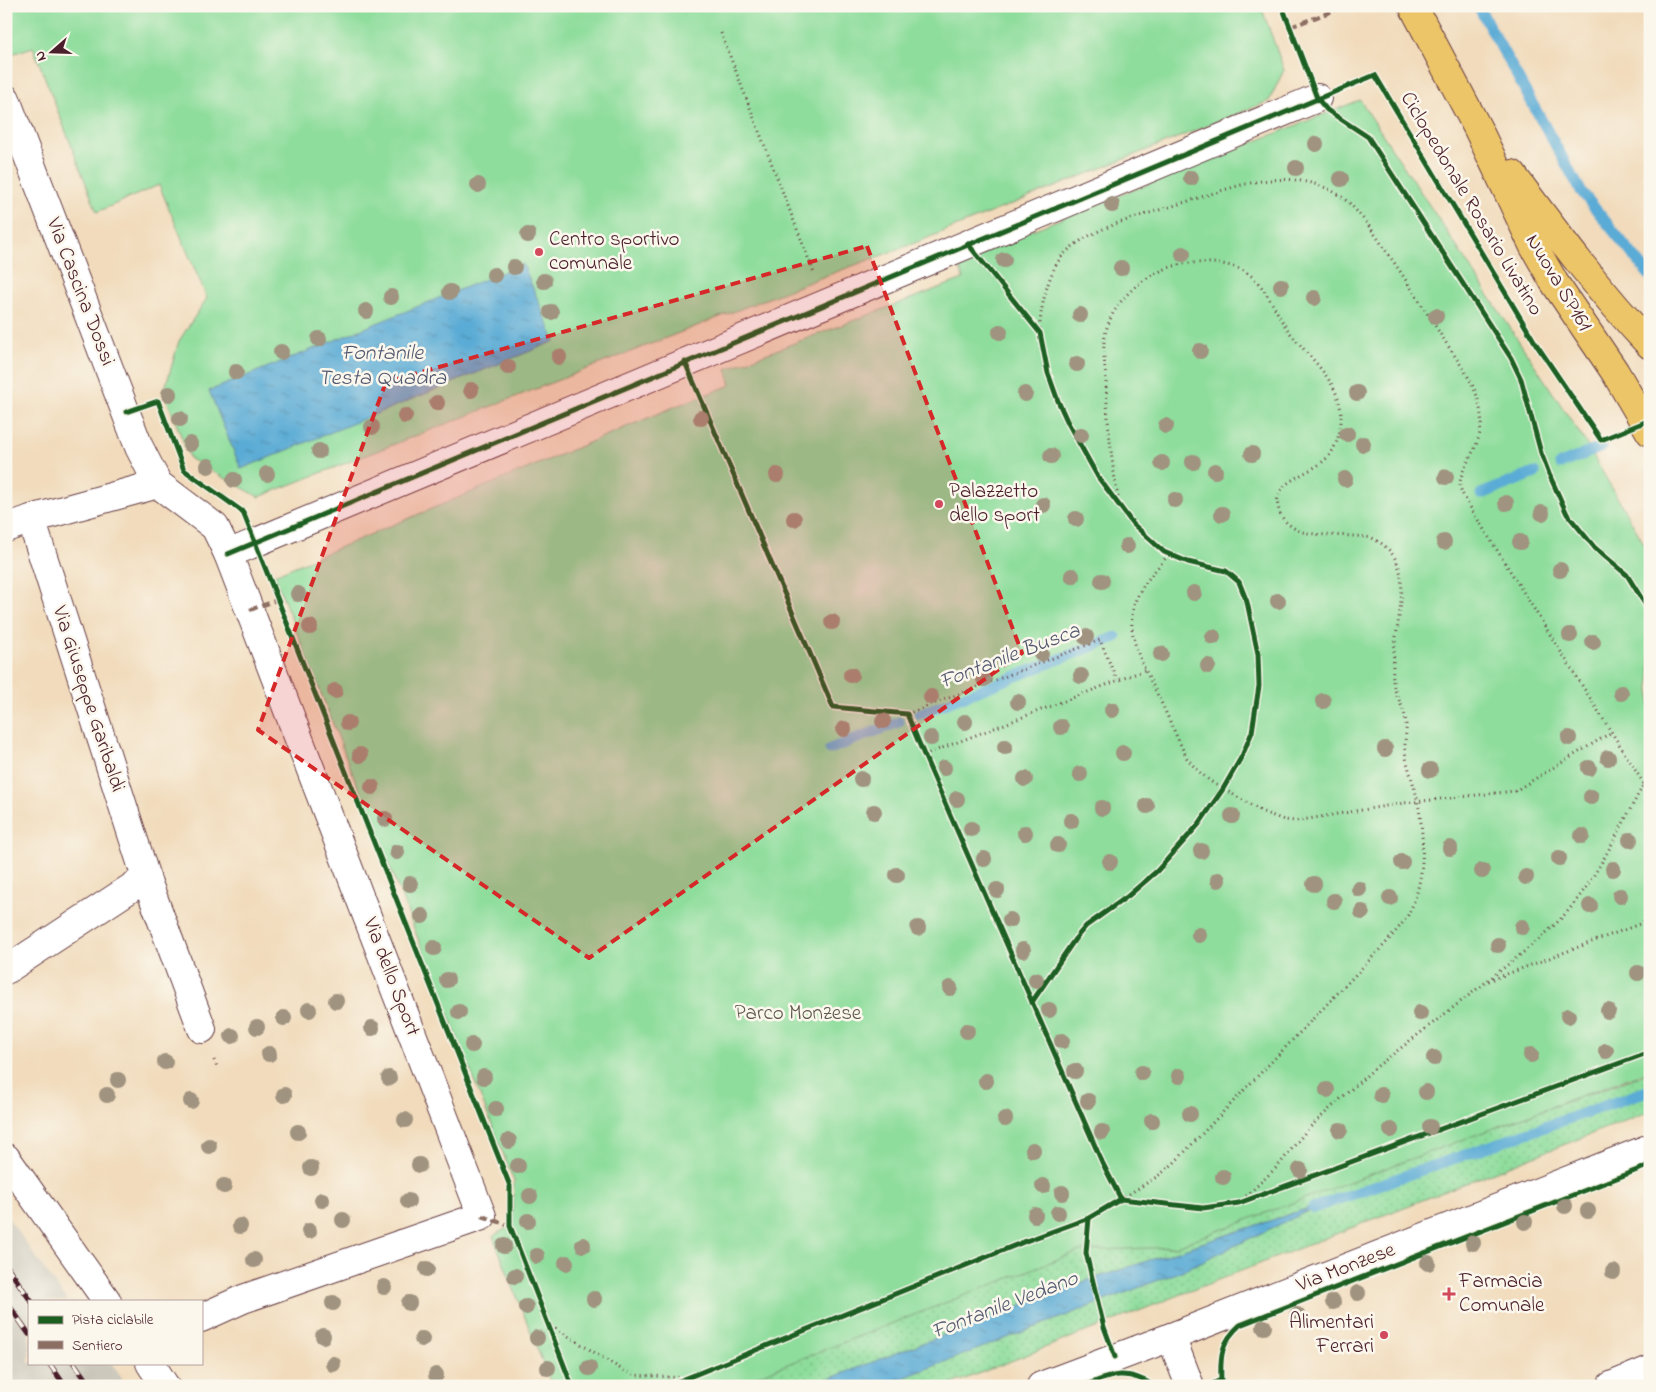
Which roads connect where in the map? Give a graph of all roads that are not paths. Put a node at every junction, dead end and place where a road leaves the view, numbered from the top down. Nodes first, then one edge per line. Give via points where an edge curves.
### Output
1 (1413, 6) edge
2 (1317, 98) dead end
3 (6, 99) edge
4 (1478, 129) junction
5 (1650, 345) edge
6 (1650, 432) edge
7 (158, 484) junction
8 (18, 524) edge
9 (228, 554) junction
10 (146, 878) junction
11 (6, 970) edge
12 (202, 1029) dead end
13 (1650, 1148) edge
14 (6, 1158) edge
15 (105, 1300) edge
16 (202, 1318) edge
17 (1171, 1336) junction
18 (151, 1364) edge
19 (1650, 1370) edge
20 (165, 1386) edge
21 (1041, 1386) edge
22 (1190, 1386) edge
23 (1611, 1386) edge

1 - 4 main road, Nuova SP161
2 - 9 street
3 - 7 street, Via Cascina Dossi via 140,447
4 - 5 main road, Nuova SP161 via 1557,235
4 - 6 main road, Nuova SP161 via 1550,275
7 - 8 street
7 - 9 street, Via dello Sport via 215,527
8 - 10 street, Via Giuseppe Garibaldi
9 - 16 street, Via dello Sport via 482,1216 243,1299
10 - 11 street
10 - 12 street, Via Giuseppe Garibaldi
13 - 17 street, Via Monzese
14 - 15 street
17 - 21 street, Via Monzese
17 - 22 street
18 - 20 street
19 - 23 street

